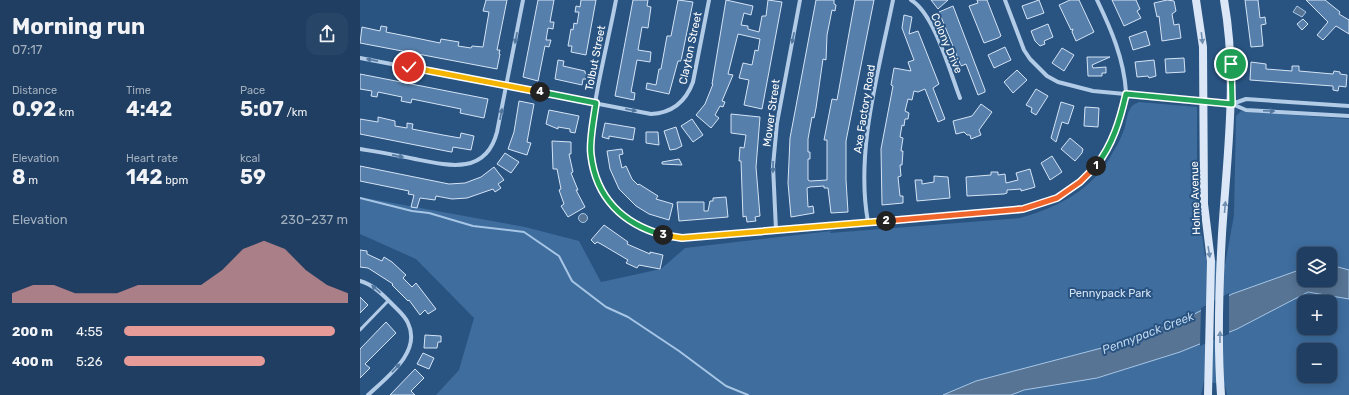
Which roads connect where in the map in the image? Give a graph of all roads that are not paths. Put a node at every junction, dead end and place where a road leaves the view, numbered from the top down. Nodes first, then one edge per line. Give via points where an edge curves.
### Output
1 (523, 0) edge
2 (616, 0) edge
3 (709, 0) edge
4 (800, 0) edge
5 (893, 0) edge
6 (911, 0) edge
7 (1005, 0) edge
8 (1097, 0) edge
9 (1196, 0) edge
10 (1224, 0) edge
11 (360, 58) edge
12 (507, 86) junction
13 (1126, 94) junction
14 (960, 98) dead end
15 (1204, 102) junction
16 (596, 103) junction
17 (1232, 104) junction
18 (1349, 106) edge
19 (1349, 116) edge
20 (360, 148) edge
21 (868, 222) junction
22 (776, 230) junction
23 (360, 281) edge
24 (388, 301) junction
25 (360, 330) edge
26 (368, 395) edge
27 (1208, 395) edge
28 (1221, 395) edge

1 -> 12 street
2 - 16 street, Tolbut Street
16 -> 3 street, Clayton Street via 651,114 676,107 684,100 694,82
4 -> 22 street, Mower Street via 777,123 773,166
5 - 21 street, Axe Factory Road via 866,142 865,187
6 - 14 street, Colony Drive via 931,23
7 - 13 street via 1024,50 1047,76 1070,87
8 - 13 street via 1114,35
9 -> 15 main road, Holme Avenue via 1203,47
10 - 17 main road via 1230,45
12 -> 11 street
12 - 16 street
20 -> 12 street via 456,166 478,160 495,141
13 - 15 street
13 - 21 street, Tolbut Street via 1117,130 1110,145 1080,182 1057,198 1023,209
15 - 17 street
15 -> 27 main road, Holme Avenue via 1204,204 1211,261
16 - 22 street, Tolbut Street via 590,154 601,189 613,206 632,223 648,231 682,238
17 - 18 street via 1246,99
17 -> 19 street via 1246,110
28 -> 17 main road via 1221,274
21 - 22 street, Tolbut Street
24 -> 23 street via 371,285
24 - 25 lane
26 -> 24 street via 405,357 410,347 408,323

